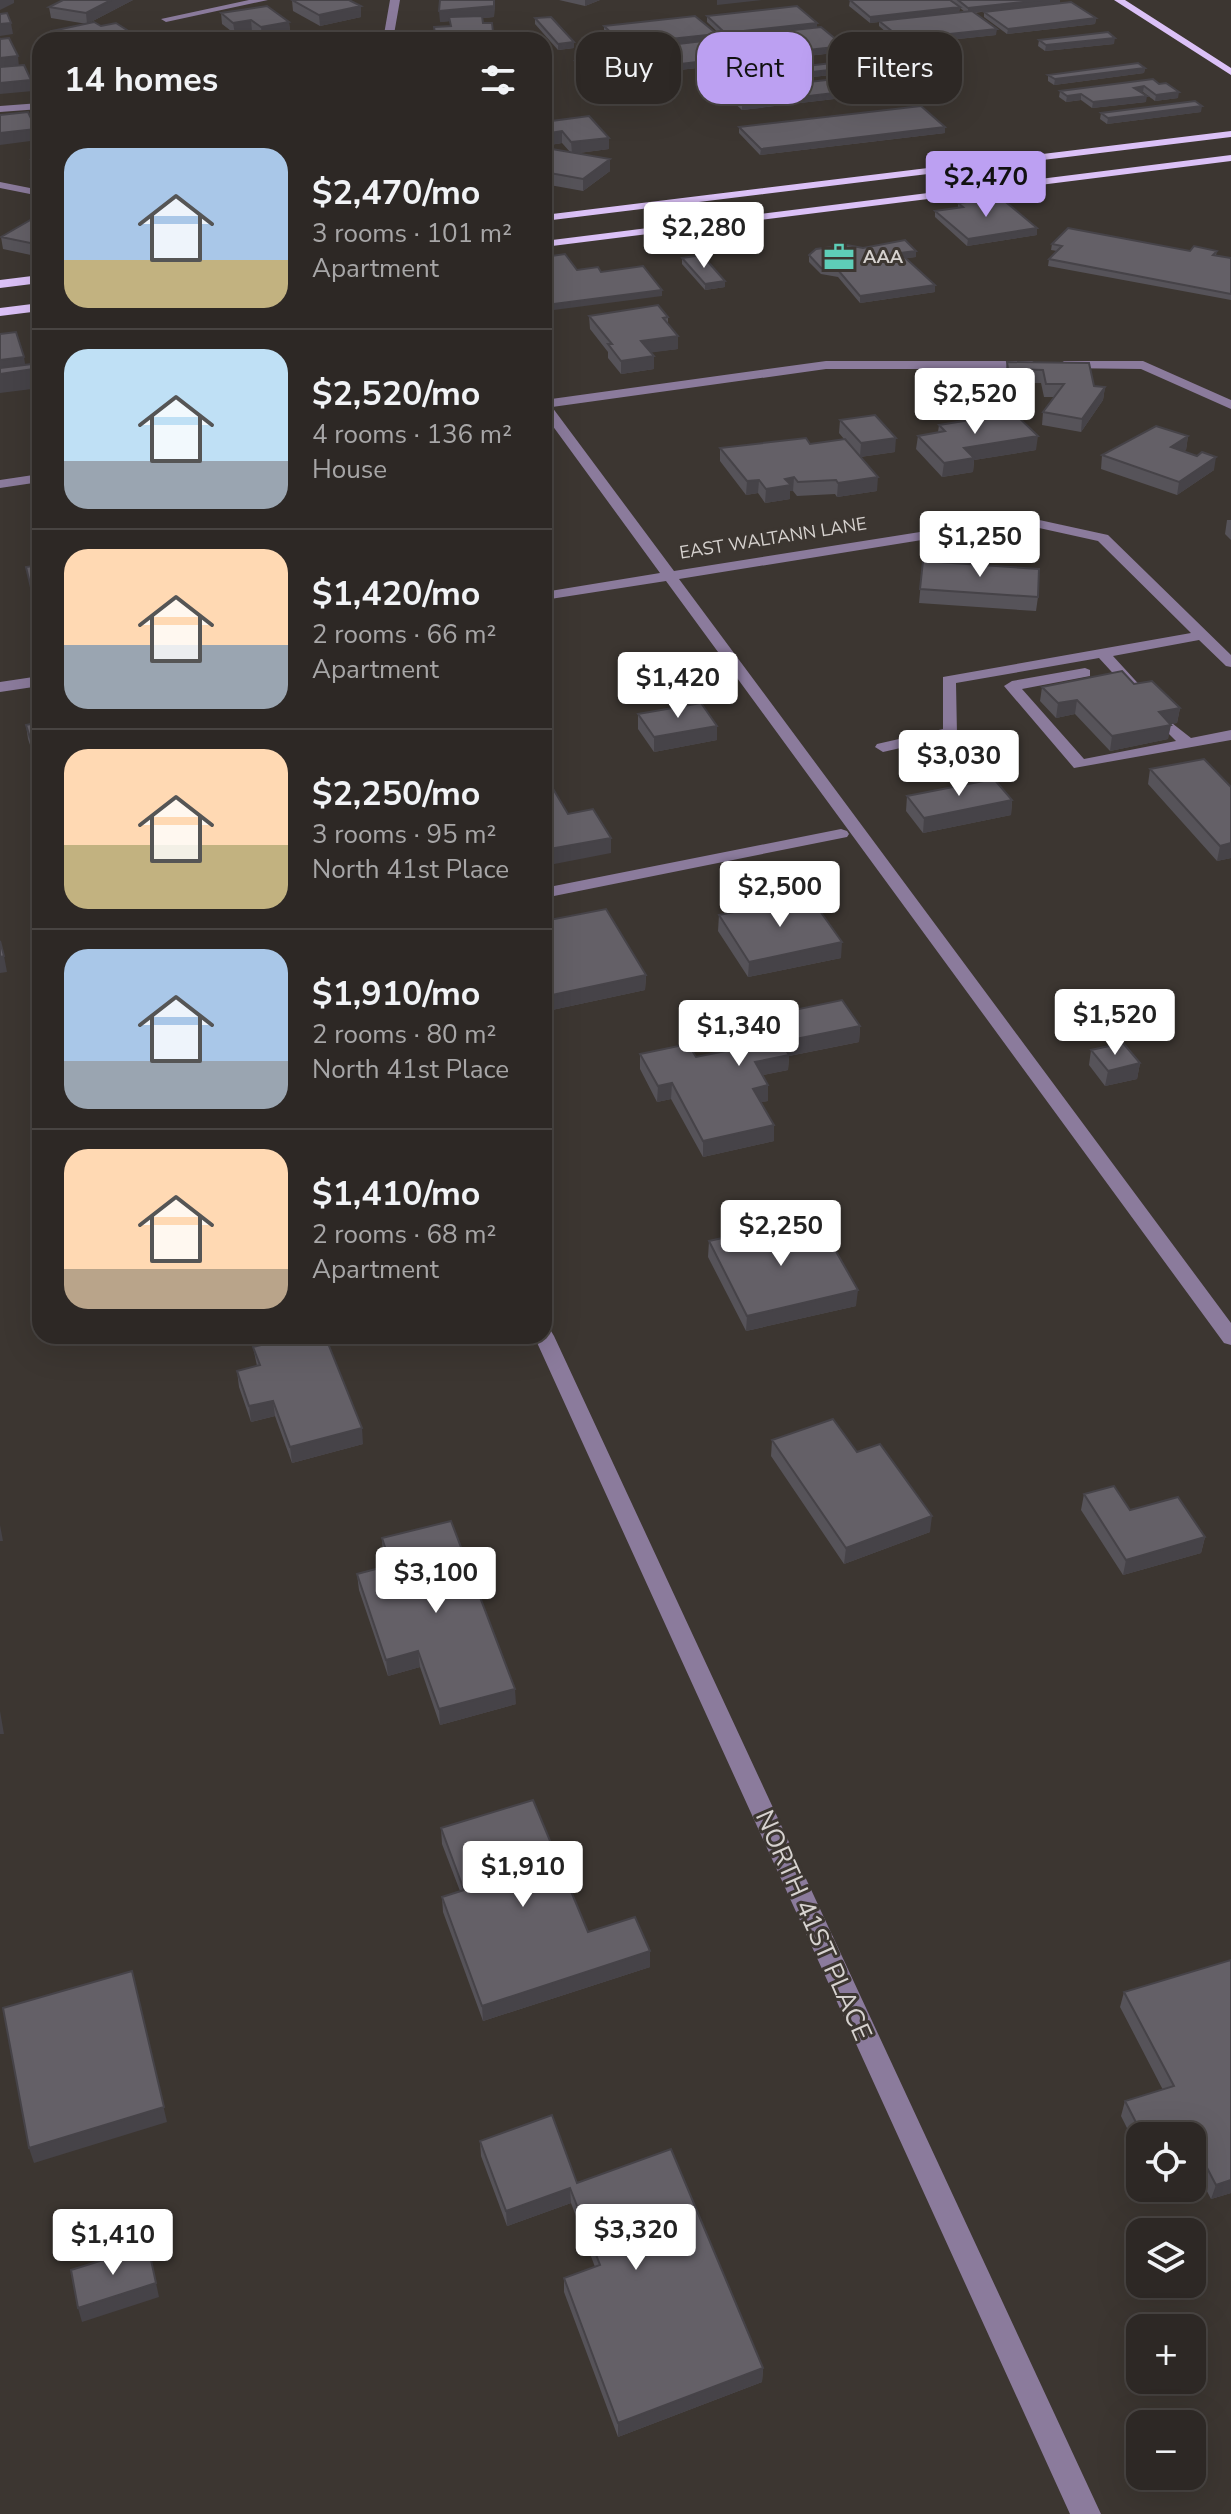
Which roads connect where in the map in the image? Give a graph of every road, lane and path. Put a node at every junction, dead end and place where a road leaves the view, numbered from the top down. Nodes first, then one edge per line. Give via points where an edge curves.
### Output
1 (263, 0) edge
2 (395, 0) edge
3 (1119, 0) edge
4 (166, 19) dead end
5 (389, 32) edge
6 (1231, 72) edge
7 (32, 107) edge
8 (0, 109) edge
9 (1231, 134) edge
10 (1231, 158) edge
11 (0, 185) edge
12 (21, 191) junction
13 (32, 192) edge
14 (3, 201) dead end
15 (552, 217) edge
16 (552, 243) edge
17 (32, 280) edge
18 (19, 282) junction
19 (0, 284) edge
20 (32, 302) edge
21 (32, 307) edge
22 (0, 312) edge
23 (552, 403) edge
24 (1231, 405) edge
25 (552, 415) edge
26 (32, 479) edge
27 (0, 484) edge
28 (668, 574) junction
29 (552, 595) edge
30 (1202, 635) junction
31 (1103, 653) junction
32 (1231, 663) edge
33 (1085, 673) dead end
34 (32, 682) edge
35 (0, 687) edge
36 (1142, 697) edge
37 (1168, 725) edge
38 (1231, 735) edge
39 (1188, 743) junction
40 (883, 747) dead end
41 (841, 834) dead end
42 (552, 891) edge
43 (1231, 1338) edge
44 (548, 1344) edge
45 (1086, 2514) edge

1 - 4 street
2 - 5 street
3 - 6 main road
7 - 8 street
9 - 15 main road
10 - 16 main road
11 - 12 street
12 - 13 street
12 - 14 street
17 - 18 main road
18 - 19 main road
18 - 20 main road
21 - 22 main road
23 - 24 street via 826,365 1143,365
25 - 28 street
26 - 27 street
28 - 29 street, EAST WALTANN LANE
28 - 30 street, EAST WALTANN LANE via 1021,520 1103,538
28 - 43 street
30 - 31 street
30 - 32 street
31 - 36 street
31 - 40 street via 948,680 951,732
33 - 39 street via 1012,686 1080,765
34 - 35 street
37 - 39 street
38 - 39 street
41 - 42 street
44 - 45 street, NORTH 41ST PLACE

